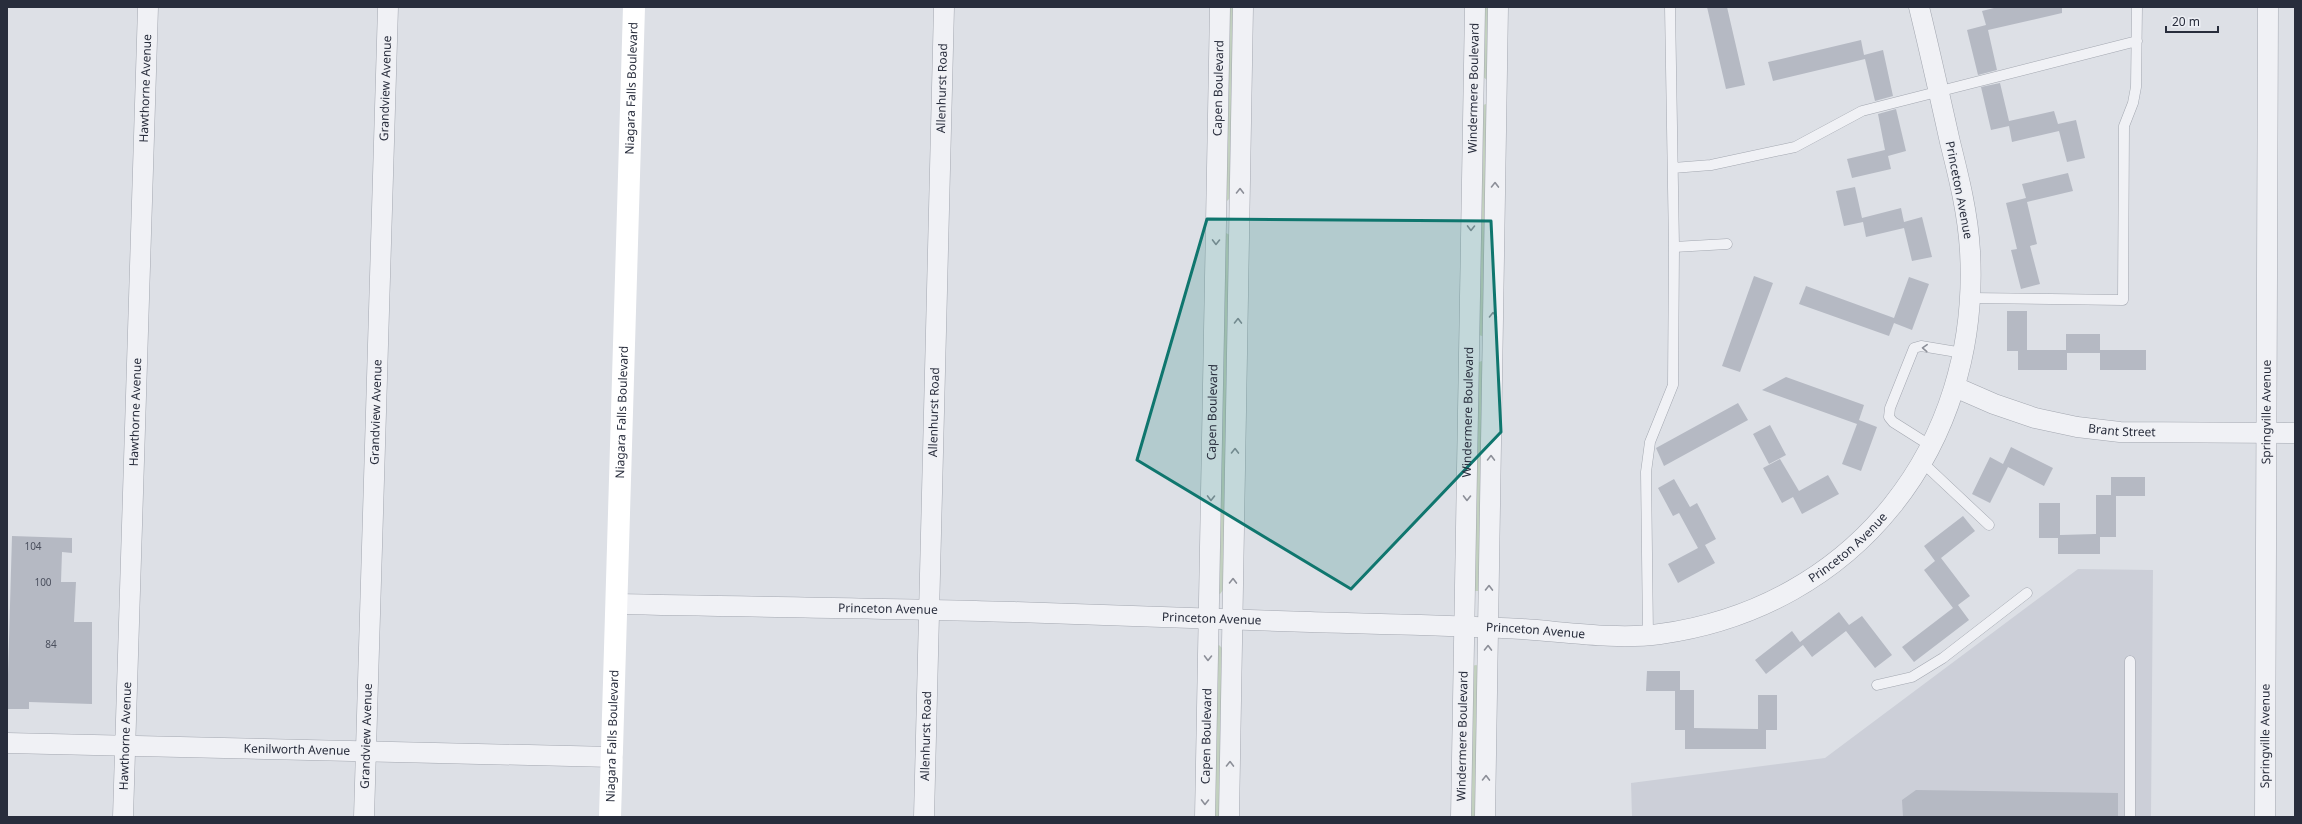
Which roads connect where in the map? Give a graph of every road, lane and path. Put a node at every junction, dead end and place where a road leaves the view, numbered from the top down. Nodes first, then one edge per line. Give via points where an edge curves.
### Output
1 (148, 7) edge
2 (388, 7) edge
3 (634, 7) edge
4 (944, 7) edge
5 (1220, 7) edge
6 (1243, 7) edge
7 (1475, 7) edge
8 (1498, 7) edge
9 (1670, 7) edge
10 (1920, 7) edge
11 (2137, 7) edge
12 (2268, 7) edge
13 (2137, 41) junction
14 (1938, 90) junction
15 (1485, 93) junction
16 (1673, 168) junction
17 (1228, 215) junction
18 (1727, 244) dead end
19 (1674, 247) junction
20 (1970, 298) junction
21 (1481, 347) junction
22 (1963, 353) junction
23 (1955, 387) junction
24 (2266, 433) junction
25 (2295, 433) edge
26 (1927, 454) junction
27 (1989, 525) dead end
28 (2027, 593) dead end
29 (617, 604) junction
30 (930, 610) junction
31 (1209, 619) junction
32 (1233, 620) junction
33 (1464, 627) junction
34 (1488, 628) junction
35 (1648, 635) junction
36 (2130, 661) dead end
37 (1877, 685) dead end
38 (7, 743) edge
39 (124, 746) junction
40 (366, 752) junction
41 (612, 757) junction
42 (123, 817) edge
43 (364, 817) edge
44 (610, 817) edge
45 (924, 817) edge
46 (1204, 817) edge
47 (1230, 817) edge
48 (1461, 817) edge
49 (1485, 817) edge
50 (2130, 817) edge
51 (2265, 817) edge

1 - 39 street, Hawthorne Avenue
2 - 40 street, Grandview Avenue
3 - 29 main road, Niagara Falls Boulevard via 620,428
4 - 30 street, Allenhurst Road
5 - 17 street, Capen Boulevard
17 -> 6 street, Capen Boulevard
7 - 15 street, Windermere Boulevard
8 - 15 street, Windermere Boulevard
9 - 16 lane
10 - 14 street, Princeton Avenue
11 - 13 lane
12 - 24 street, Springville Avenue
13 - 14 lane
13 - 20 lane via 2134,103 2124,126 2123,300
14 - 16 lane via 1862,111 1795,147 1703,166
14 - 20 street, Princeton Avenue via 1966,208 1970,247
15 - 21 street, Windermere Boulevard
16 - 19 lane
17 -> 31 street, Capen Boulevard
32 -> 17 street, Capen Boulevard
18 - 19 lane
19 - 35 lane via 1673,386 1650,442 1646,472
20 - 22 street, Princeton Avenue
21 -> 33 street, Windermere Boulevard
34 -> 21 street, Windermere Boulevard
22 - 23 street, Princeton Avenue
22 -> 26 lane via 1921,346 1914,348 1890,408 1893,422
23 - 24 street, Brant Street via 2015,411 2077,427 2120,432
23 - 26 street, Princeton Avenue
24 - 25 street, Brant Street
24 - 51 street, Springville Avenue
26 - 27 lane
26 - 35 street, Princeton Avenue via 1901,495 1879,523 1826,570 1796,590 1730,619 1696,628
28 - 37 lane via 1943,658 1912,677
29 - 30 street, Princeton Avenue
29 - 41 main road, Niagara Falls Boulevard
30 - 31 street, Princeton Avenue
30 - 45 street, Allenhurst Road
31 - 32 street, Princeton Avenue
31 -> 46 street, Capen Boulevard
32 - 33 street, Princeton Avenue
47 -> 32 street, Capen Boulevard
33 - 34 street, Princeton Avenue
33 - 48 street, Windermere Boulevard
34 - 35 street, Princeton Avenue
49 -> 34 street, Windermere Boulevard
36 - 50 lane
38 - 39 street, Kenilworth Avenue
39 - 40 street, Kenilworth Avenue
39 - 42 street, Hawthorne Avenue
40 - 41 street, Kenilworth Avenue
40 - 43 street, Grandview Avenue
41 - 44 main road, Niagara Falls Boulevard

